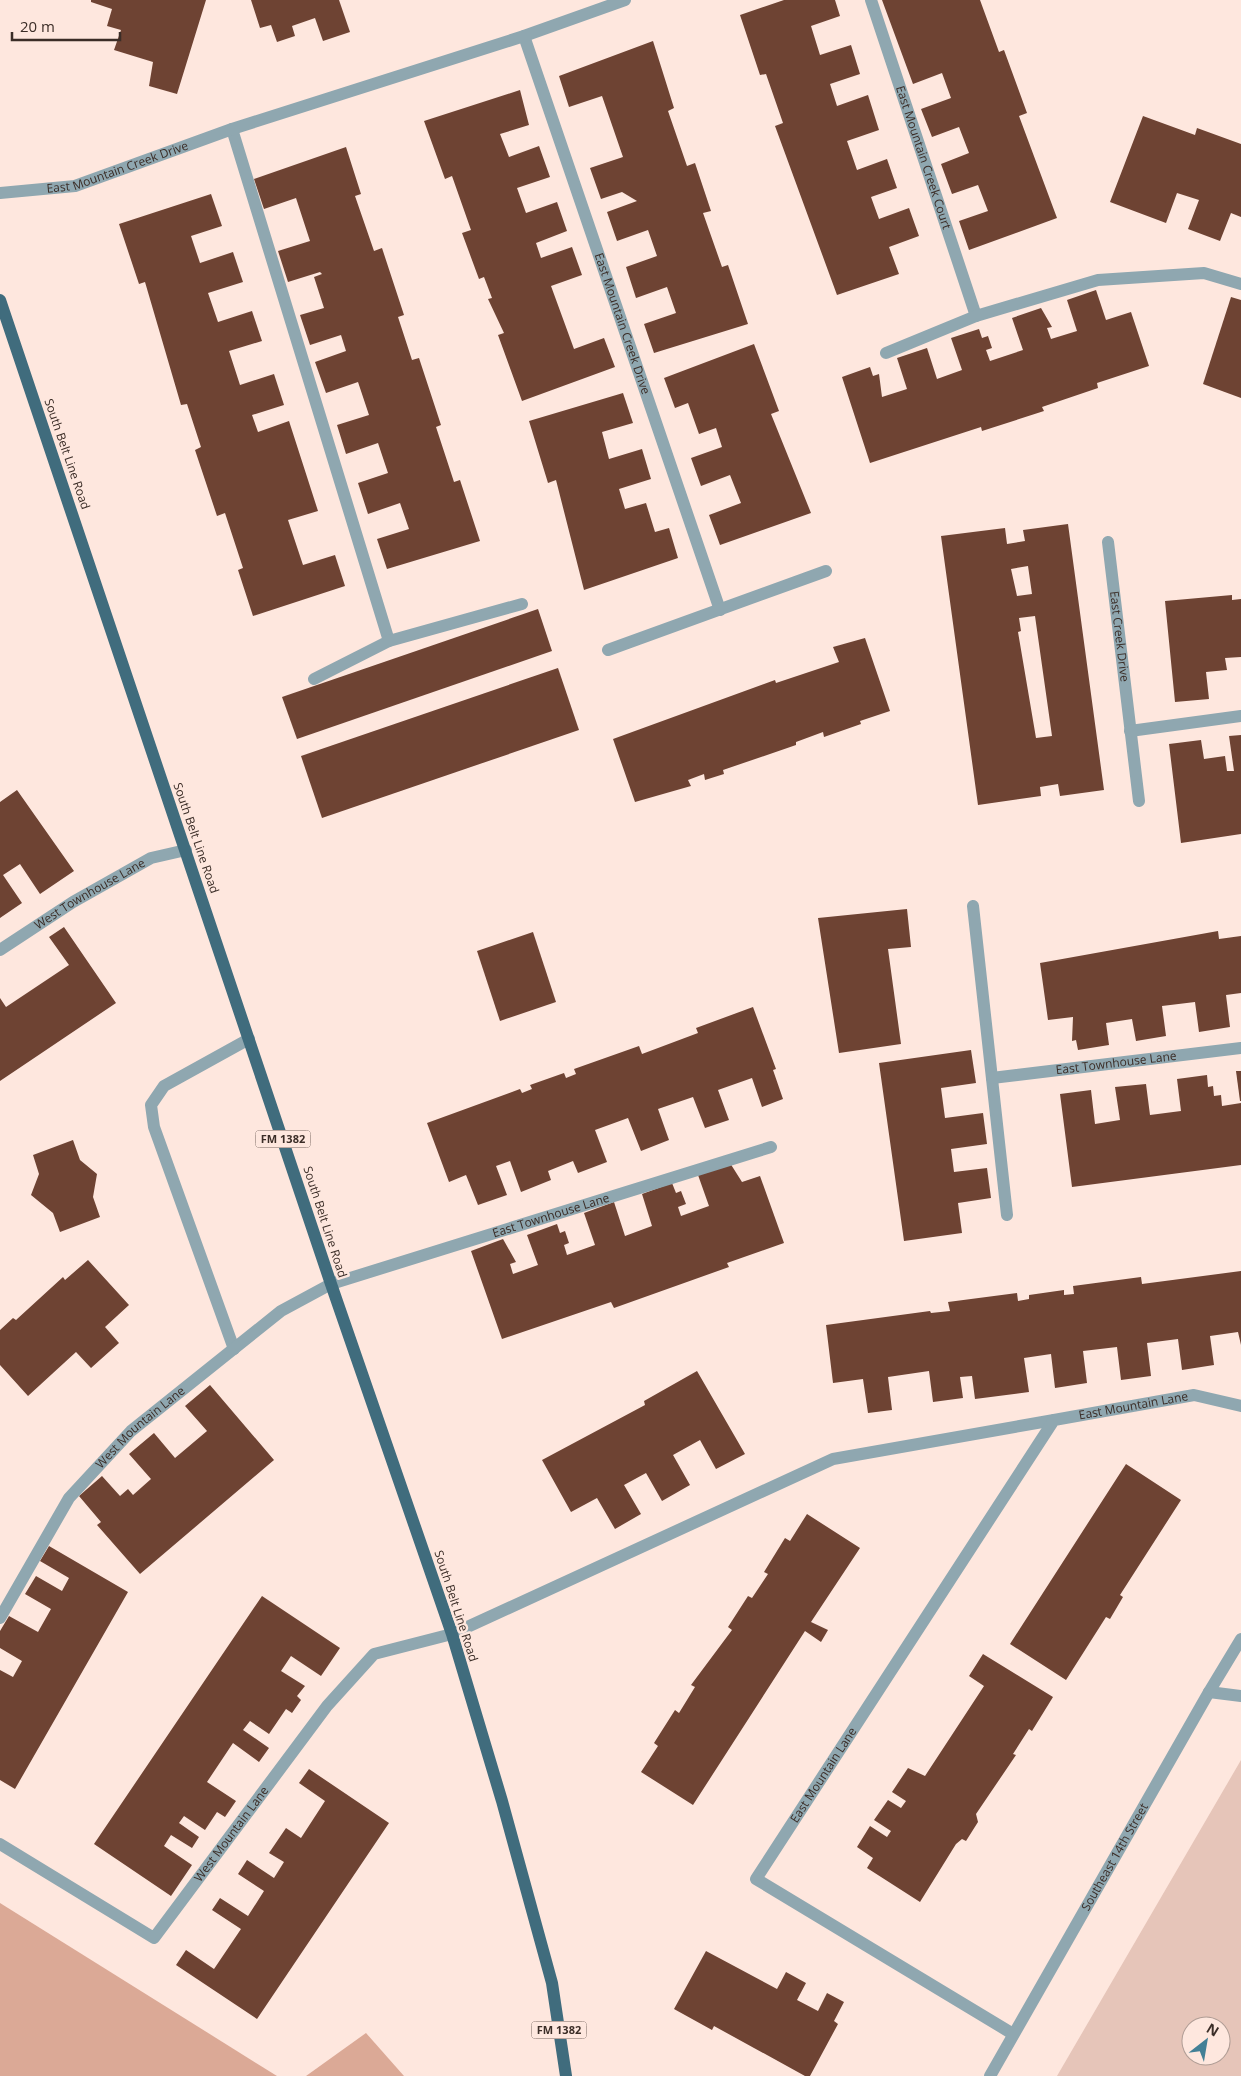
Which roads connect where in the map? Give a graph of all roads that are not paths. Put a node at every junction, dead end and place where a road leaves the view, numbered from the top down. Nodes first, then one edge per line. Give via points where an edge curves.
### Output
1 (625, 0) edge
2 (871, 0) edge
3 (524, 36) junction
4 (232, 130) junction
5 (0, 193) edge
6 (1241, 284) edge
7 (0, 300) edge
8 (976, 316) junction
9 (886, 354) dead end
10 (1108, 542) dead end
11 (826, 571) dead end
12 (522, 604) dead end
13 (720, 610) junction
14 (389, 641) junction
15 (608, 650) dead end
16 (314, 679) dead end
17 (1241, 716) edge
18 (1130, 731) junction
19 (1139, 801) dead end
20 (186, 850) junction
21 (973, 906) dead end
22 (0, 950) edge
23 (249, 1039) junction
24 (1241, 1048) edge
25 (992, 1078) junction
26 (771, 1147) dead end
27 (1007, 1214) dead end
28 (331, 1284) junction
29 (234, 1349) junction
30 (1241, 1406) edge
31 (1054, 1420) junction
32 (0, 1618) edge
33 (452, 1634) junction
34 (1241, 1639) edge
35 (1209, 1692) junction
36 (1241, 1696) edge
37 (0, 1844) edge
38 (1013, 2034) junction
39 (566, 2076) edge
40 (990, 2076) edge

1 - 3 street, East Mountain Creek Drive
2 - 8 street, East Mountain Creek Court
3 - 4 street, East Mountain Creek Drive
3 - 13 street, East Mountain Creek Drive
4 - 5 street, East Mountain Creek Drive via 75,186
4 - 14 street
6 - 8 street via 1204,273 1098,280
7 - 20 main road, South Belt Line Road / FM 1382
8 - 9 street
10 - 18 street, East Creek Drive
11 - 13 street
12 - 14 street
13 - 15 street
14 - 16 street
17 - 18 street
18 - 19 street, East Creek Drive
20 - 22 street, West Townhouse Lane via 151,858 73,902
20 - 23 main road, South Belt Line Road / FM 1382
21 - 25 street
23 - 28 main road, South Belt Line Road / FM 1382
23 - 29 street via 164,1086 151,1105 154,1127
24 - 25 street, East Townhouse Lane
25 - 27 street
26 - 28 street, East Townhouse Lane
28 - 29 street, West Mountain Lane via 281,1311
28 - 33 main road, South Belt Line Road / FM 1382
29 - 32 street, West Mountain Lane via 131,1431 69,1498
30 - 31 street, East Mountain Lane via 1194,1395
31 - 33 street, East Mountain Lane via 833,1459
31 - 38 street, East Mountain Lane via 756,1879
33 - 37 street, West Mountain Lane via 374,1654 327,1706 154,1938
33 - 39 main road, South Belt Line Road / FM 1382 via 552,1983
34 - 35 street, Southeast 14th Street
35 - 36 street
35 - 38 street, Southeast 14th Street
38 - 40 street, Southeast 14th Street

